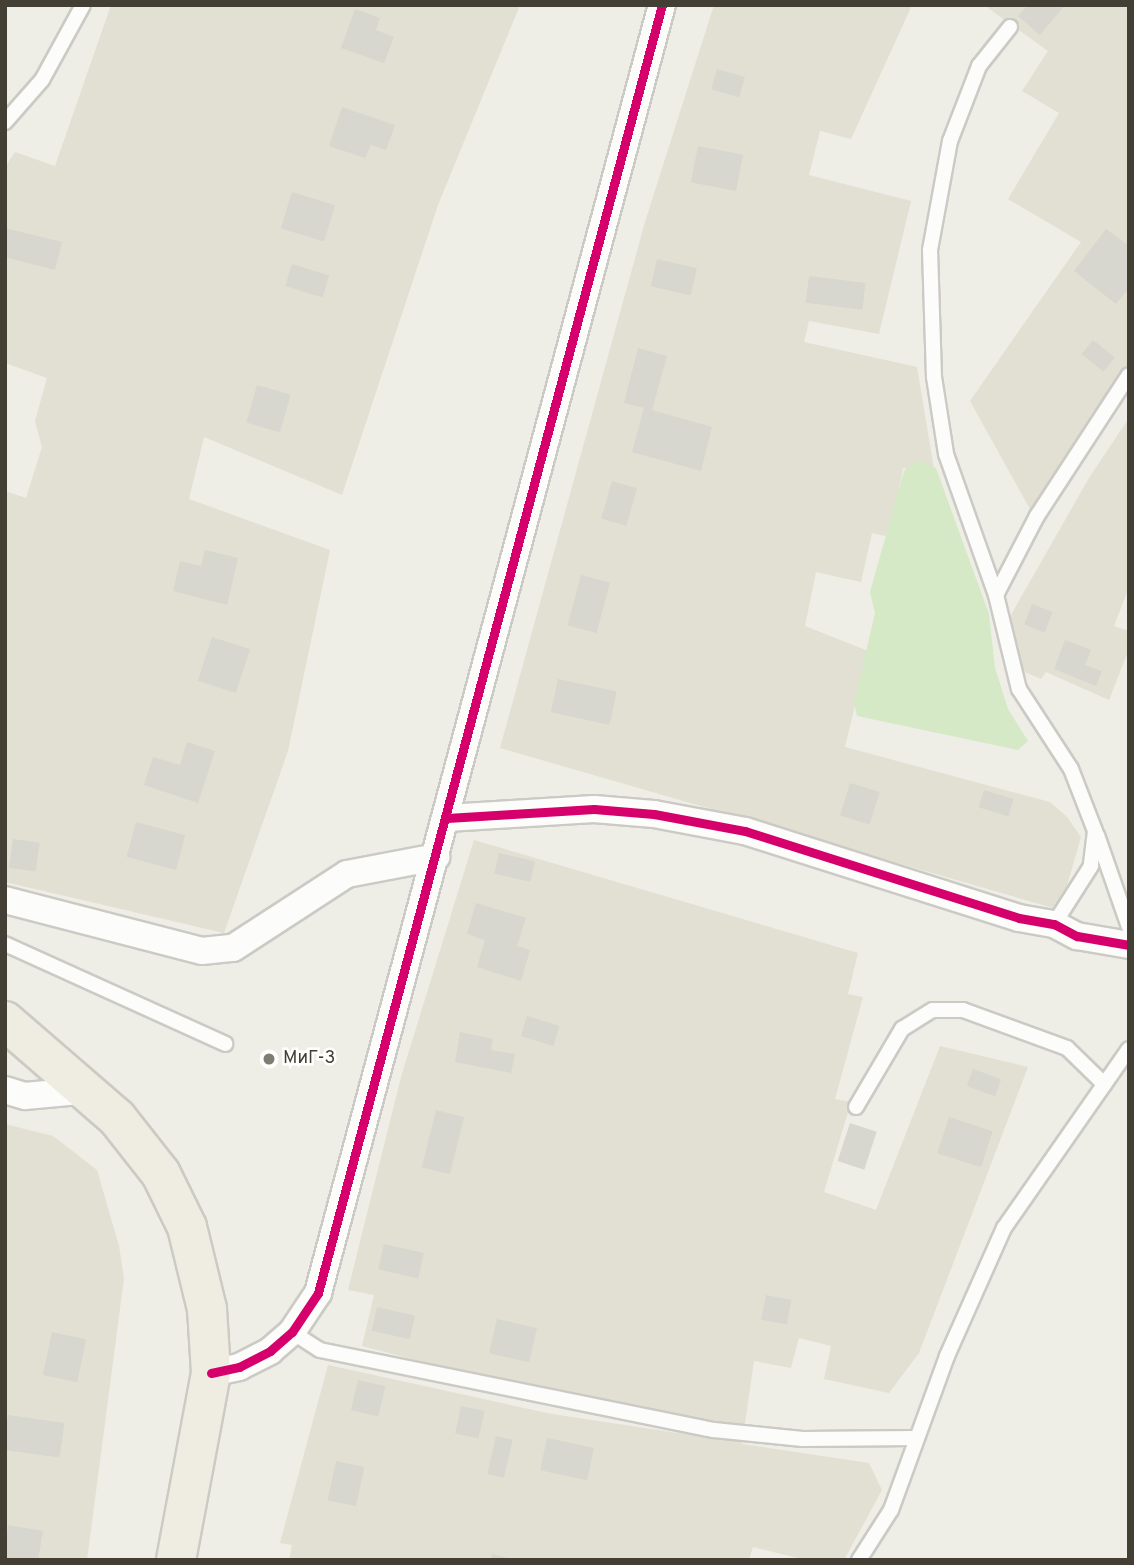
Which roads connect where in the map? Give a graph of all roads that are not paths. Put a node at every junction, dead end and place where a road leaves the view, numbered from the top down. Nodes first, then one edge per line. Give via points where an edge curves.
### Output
1 (83, 5) edge
2 (662, 5) edge
3 (1010, 27) dead end
4 (5, 122) edge
5 (1129, 375) edge
6 (996, 595) junction
7 (447, 817) junction
8 (1095, 831) junction
9 (436, 857) junction
10 (5, 900) edge
11 (1054, 924) junction
12 (1129, 928) edge
13 (5, 944) edge
14 (1129, 945) edge
15 (5, 1021) edge
16 (225, 1044) dead end
17 (1129, 1049) edge
18 (1104, 1084) junction
19 (5, 1090) edge
20 (90, 1090) junction
21 (856, 1107) dead end
22 (292, 1332) junction
23 (211, 1373) junction
24 (916, 1438) junction
25 (176, 1560) edge
26 (859, 1560) edge

1 - 4 lane via 42,80
2 - 7 street
3 - 6 lane via 979,66 950,141 930,250 934,377 946,454
5 - 6 lane via 1037,516
6 - 8 lane via 1020,689 1071,769
7 - 9 street
7 - 11 street via 594,808 654,814 745,831 1019,918
8 - 11 lane via 1091,866
8 - 12 lane
9 - 10 street via 347,874 233,948 212,950
9 - 22 street via 318,1293
11 - 14 street via 1077,936
13 - 16 lane
15 - 20 main road
17 - 18 lane
18 - 21 lane via 1067,1048 963,1010 933,1010 902,1029
18 - 24 lane via 1004,1228 970,1300
19 - 20 street via 25,1096
20 - 23 main road via 148,1153 178,1200 198,1262
22 - 23 street via 250,1362
22 - 24 lane via 320,1350 714,1430 803,1438
23 - 25 main road
24 - 26 lane via 891,1510

